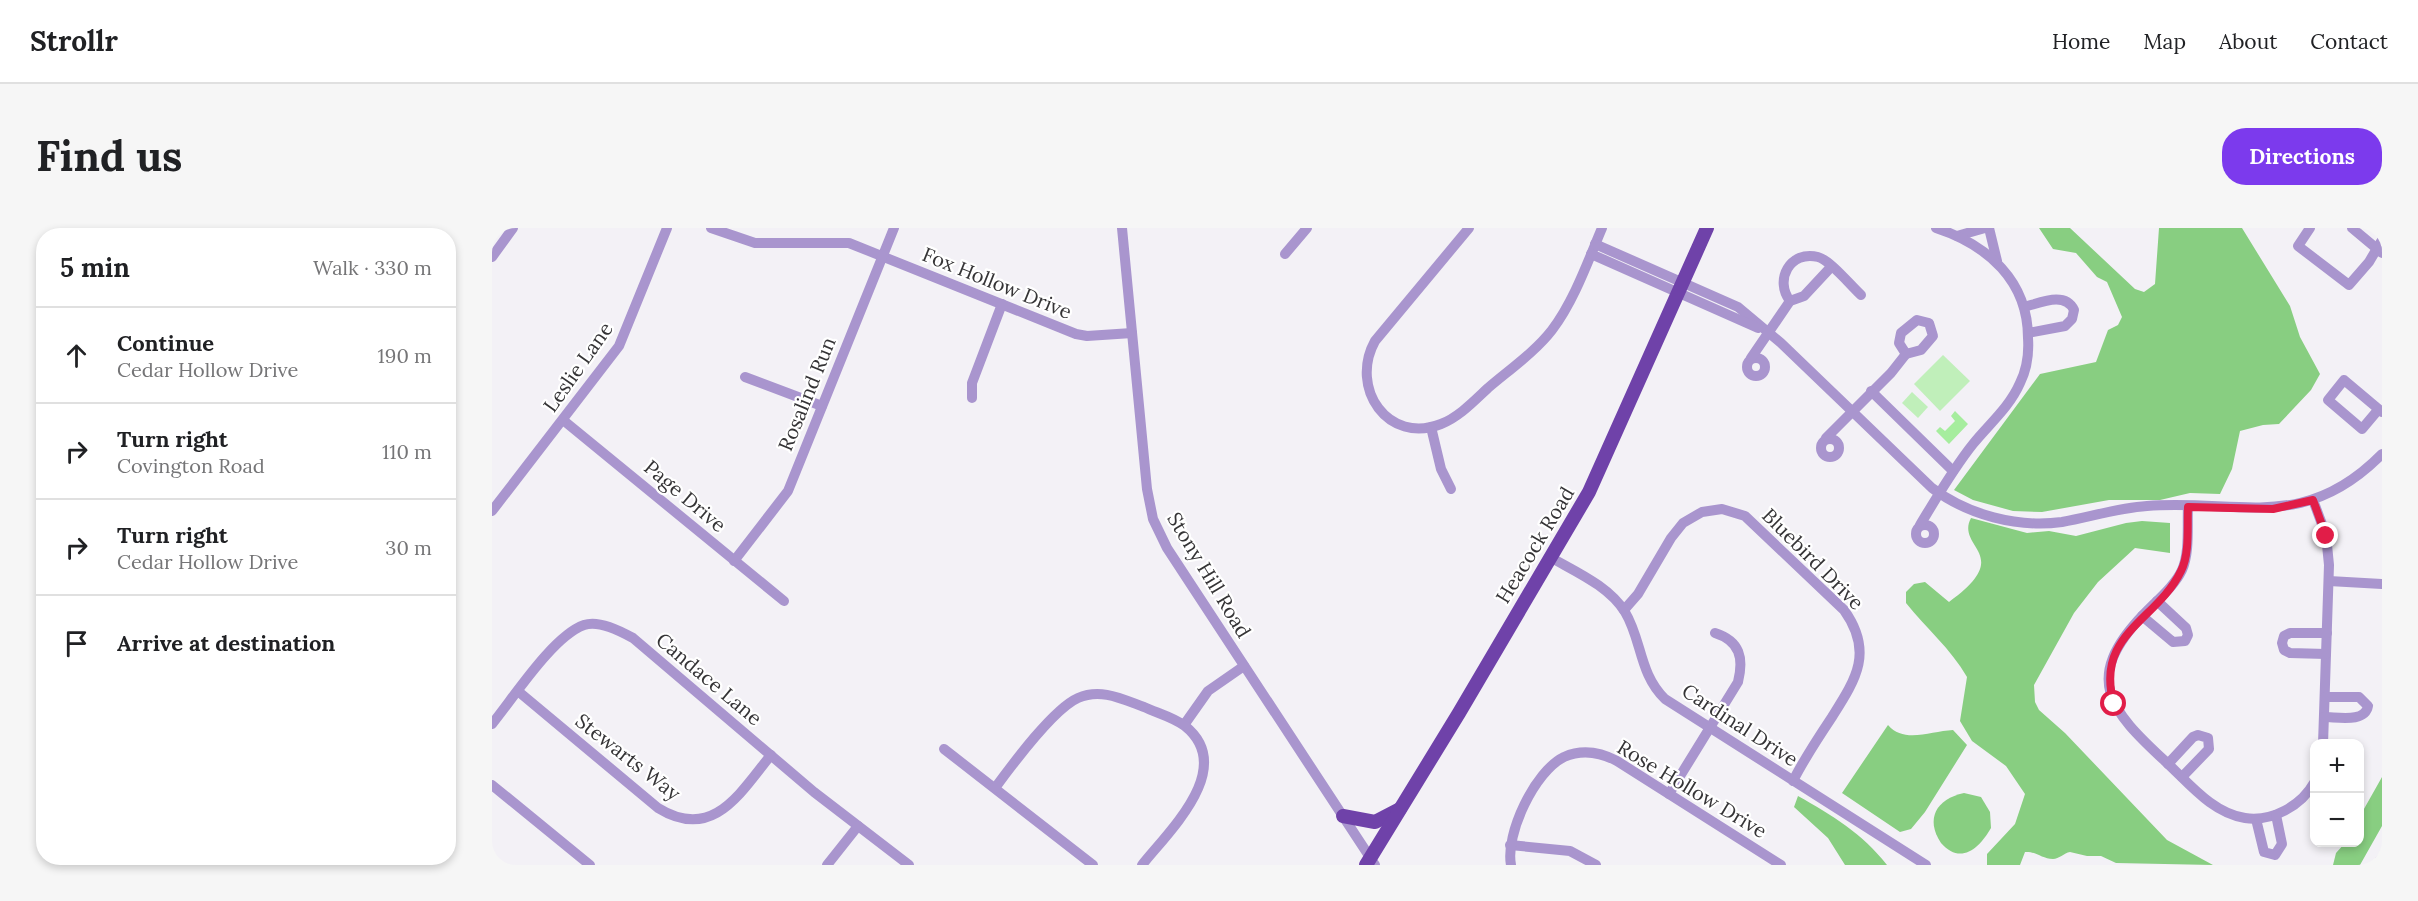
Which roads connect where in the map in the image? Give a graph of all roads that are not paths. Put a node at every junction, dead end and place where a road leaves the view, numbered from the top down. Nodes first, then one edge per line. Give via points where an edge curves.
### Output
1 (513, 228) edge
2 (667, 228) edge
3 (711, 228) edge
4 (894, 228) edge
5 (1122, 228) edge
6 (1307, 228) edge
7 (1469, 228) edge
8 (1602, 228) edge
9 (1707, 228) edge
10 (1936, 228) edge
11 (1987, 228) edge
12 (2310, 228) edge
13 (2352, 228) edge
14 (1957, 236) junction
15 (2380, 246) edge
16 (1593, 249) junction
17 (1285, 254) dead end
18 (882, 256) junction
19 (492, 257) edge
20 (1997, 261) junction
21 (1831, 267) junction
22 (1680, 288) junction
23 (1861, 295) dead end
24 (1790, 301) junction
25 (1002, 304) junction
26 (2024, 307) junction
27 (1132, 333) junction
28 (2028, 333) junction
29 (1770, 334) junction
30 (1905, 354) dead end
31 (1751, 358) dead end
32 (745, 377) dead end
33 (1871, 391) junction
34 (972, 398) dead end
35 (822, 406) junction
36 (2380, 411) edge
37 (1852, 412) junction
38 (563, 420) junction
39 (1431, 427) junction
40 (1826, 438) dead end
41 (2382, 454) edge
42 (1953, 471) junction
43 (1451, 489) dead end
44 (1940, 493) junction
45 (2313, 500) junction
46 (2188, 507) junction
47 (492, 511) edge
48 (1920, 525) dead end
49 (1550, 557) junction
50 (734, 561) junction
51 (2329, 581) junction
52 (2380, 585) edge
53 (784, 601) dead end
54 (2157, 601) junction
55 (1624, 610) junction
56 (2142, 616) junction
57 (1715, 633) dead end
58 (2327, 633) junction
59 (2326, 654) junction
60 (1244, 666) junction
61 (519, 692) junction
62 (2325, 697) junction
63 (2324, 717) junction
64 (492, 724) edge
65 (1184, 725) junction
66 (1710, 727) junction
67 (2323, 739) edge
68 (944, 749) dead end
69 (771, 755) junction
70 (2168, 764) junction
71 (2182, 777) junction
72 (1792, 781) junction
73 (492, 785) edge
74 (995, 788) junction
75 (2310, 788) edge
76 (1669, 794) junction
77 (1401, 808) junction
78 (2276, 815) junction
79 (1343, 816) junction
80 (2256, 819) junction
81 (858, 826) junction
82 (1510, 845) junction
83 (1370, 862) edge
84 (590, 865) edge
85 (827, 865) edge
86 (909, 865) edge
87 (1093, 865) edge
88 (1142, 865) edge
89 (1511, 865) edge
90 (1596, 865) edge
91 (1781, 865) edge
92 (1926, 865) edge

1 - 19 street
2 - 38 street, Leslie Lane via 619,346
3 - 18 street, Fox Hollow Drive via 755,243 849,243
4 - 18 street, Rosalind Run
5 - 27 street, Stony Hill Road
6 - 17 street
7 - 39 street via 1375,341 1366,367 1367,385 1379,409 1403,425
8 - 16 street
9 - 22 main road, Heacock Road
10 - 14 street
11 - 14 street
11 - 20 street
12 - 15 street via 2298,246 2349,285
13 - 15 street
14 - 20 street
16 - 22 street
16 - 39 street via 1560,318 1544,340 1452,419
18 - 25 street, Fox Hollow Drive
18 - 35 street, Rosalind Run
20 - 26 street via 2012,280
21 - 23 street
21 - 24 street via 1804,296
21 - 24 street via 1818,257 1794,261 1782,282
22 - 29 street via 1738,307
22 - 49 main road, Heacock Road via 1597,476
24 - 29 street
25 - 27 street, Fox Hollow Drive via 1087,336
25 - 34 street via 975,372
26 - 28 street
26 - 28 street via 2061,299 2074,310 2072,320 2065,326
27 - 60 street, Stony Hill Road via 1146,489 1153,519 1167,548
28 - 42 street via 2025,370 2015,394
29 - 31 street
29 - 37 street
30 - 33 street
32 - 35 street
33 - 37 street
33 - 42 street
35 - 50 street, Rosalind Run via 781,502
36 - 36 street via 2344,380 2328,399 2362,429
37 - 40 street
37 - 44 street
38 - 47 street, Leslie Lane
38 - 50 street, Page Drive
39 - 43 street
41 - 45 street via 2356,476
42 - 44 street
44 - 46 street via 1983,514 2029,522 2065,521 2132,507
44 - 48 street
45 - 46 street via 2273,509
45 - 51 street via 2329,550
46 - 54 street via 2184,565
49 - 55 street, Cardinal Drive via 1609,593
49 - 77 main road, Heacock Road
50 - 53 street, Page Drive
51 - 52 street
51 - 58 street
54 - 56 street
54 - 56 street via 2186,628 2185,641 2173,642
55 - 66 street, Cardinal Drive via 1645,672 1659,693
55 - 72 street, Bluebird Drive via 1683,523 1702,512 1722,509 1745,516 1844,610 1859,641 1857,672
56 - 70 street via 2113,657 2111,693 2127,726
57 - 66 street via 1733,642 1740,669 1734,691
58 - 59 street
58 - 59 street via 2290,633 2282,643 2290,653
59 - 62 street
60 - 65 street via 1208,691
60 - 79 street, Stony Hill Road
61 - 64 street, Candace Lane
61 - 69 street, Stewarts Way via 658,807 677,817 698,820 726,808
61 - 69 street, Candace Lane via 564,636 586,624 615,628 633,638
62 - 63 street
62 - 63 street via 2359,697 2368,706 2361,717
63 - 67 street
65 - 74 street via 1112,696 1084,696 1058,712
65 - 88 street via 1195,737 1203,757 1201,786
66 - 72 street, Cardinal Drive
66 - 76 street
68 - 74 street
69 - 81 street, Candace Lane
70 - 71 street
70 - 71 street via 2193,737 2208,738 2209,749
71 - 80 street via 2222,811
72 - 92 street, Cardinal Drive
73 - 84 street
74 - 87 street
75 - 78 street via 2300,801
76 - 82 street, Rose Hollow Drive via 1610,757 1589,752 1573,754 1558,761 1543,776 1517,820
76 - 91 street, Rose Hollow Drive
77 - 79 main road via 1375,822
77 - 83 main road, Heacock Road
78 - 80 street
78 - 80 street via 2282,844 2275,855 2264,852
79 - 83 street, Stony Hill Road
81 - 85 street
81 - 86 street, Candace Lane
82 - 89 street, Rose Hollow Drive
82 - 90 street via 1570,851

